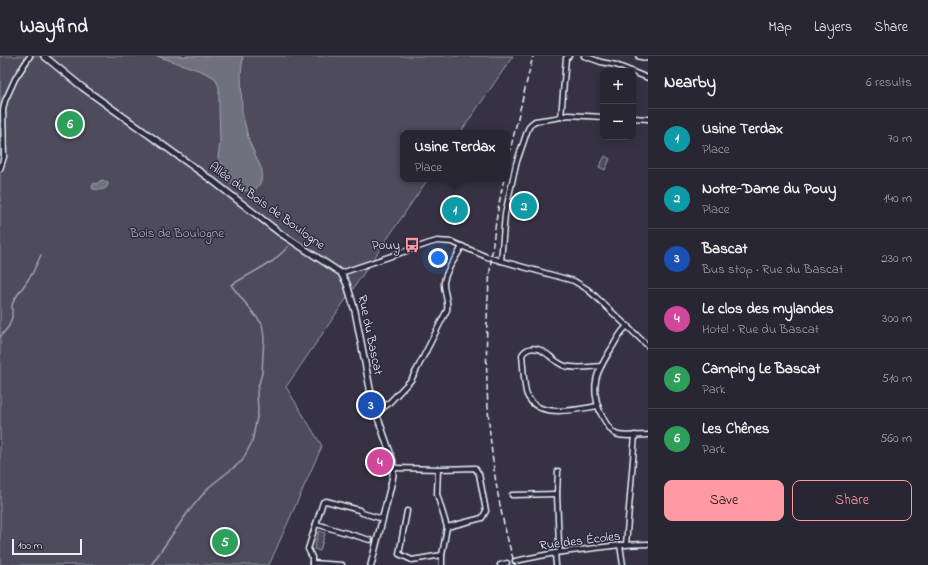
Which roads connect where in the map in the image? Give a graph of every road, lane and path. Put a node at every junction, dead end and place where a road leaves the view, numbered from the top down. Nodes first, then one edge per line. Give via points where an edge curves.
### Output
1 (30, 56) edge
2 (44, 56) edge
3 (569, 56) edge
4 (584, 56) edge
5 (639, 56) edge
6 (648, 58) edge
7 (624, 68) edge
8 (636, 73) edge
9 (648, 78) edge
10 (561, 117) junction
11 (600, 117) edge
12 (636, 118) edge
13 (648, 119) edge
14 (0, 169) edge
15 (462, 246) junction
16 (501, 261) junction
17 (341, 273) junction
18 (628, 326) junction
19 (648, 346) edge
20 (600, 366) junction
21 (598, 406) junction
22 (375, 412) junction
23 (635, 435) junction
24 (648, 435) edge
25 (394, 468) junction
26 (438, 469) junction
27 (558, 471) dead end
28 (557, 494) junction
29 (512, 495) dead end
30 (407, 511) dead end
31 (383, 519) junction
32 (316, 524) junction
33 (447, 527) junction
34 (370, 540) dead end
35 (648, 544) edge
36 (626, 545) junction
37 (620, 546) junction
38 (558, 552) junction
39 (442, 555) junction
40 (516, 561) dead end
41 (507, 563) dead end
42 (312, 564) edge
43 (342, 565) edge
44 (371, 565) edge
45 (442, 565) edge
46 (500, 565) edge
47 (556, 565) edge
48 (623, 565) edge

1 - 14 street via 5,101 4,157
2 - 17 street, Allée du Bois de Boulogne via 280,233
3 - 10 street via 566,58
4 - 7 street
5 - 6 street
8 - 9 street
10 - 11 street
10 - 16 street via 535,121 528,129 516,164 505,214
12 - 13 street
15 - 16 street
15 - 17 street via 437,241
15 - 22 street via 445,277 447,310 417,369 397,395
16 - 18 street via 574,281 591,292
17 - 22 street, Rue du Bascat via 355,311
18 - 19 street
18 - 20 street via 622,331
20 - 21 street via 595,382
20 - 21 street via 569,367 538,349 528,349 522,355 526,394 536,406 558,412
21 - 23 street via 614,433
22 - 25 street, Rue du Bascat
23 - 24 street
23 - 36 street
25 - 26 street
25 - 31 street, Rue du Bascat
26 - 33 street via 437,494
26 - 33 street via 475,468 479,474 486,511 482,518
27 - 28 street
28 - 29 street
28 - 38 street
30 - 39 street via 399,554 412,560
31 - 32 street via 326,501 321,504
31 - 44 street, Rue du Bascat
32 - 34 street
32 - 42 street via 308,549 312,556
33 - 39 street
35 - 36 street, Rue des Écoles
36 - 37 street, Rue des Écoles
37 - 38 street, Rue des Écoles
37 - 48 street
38 - 40 street, Rue des Écoles
38 - 47 street
39 - 45 street
41 - 46 street
42 - 43 street

